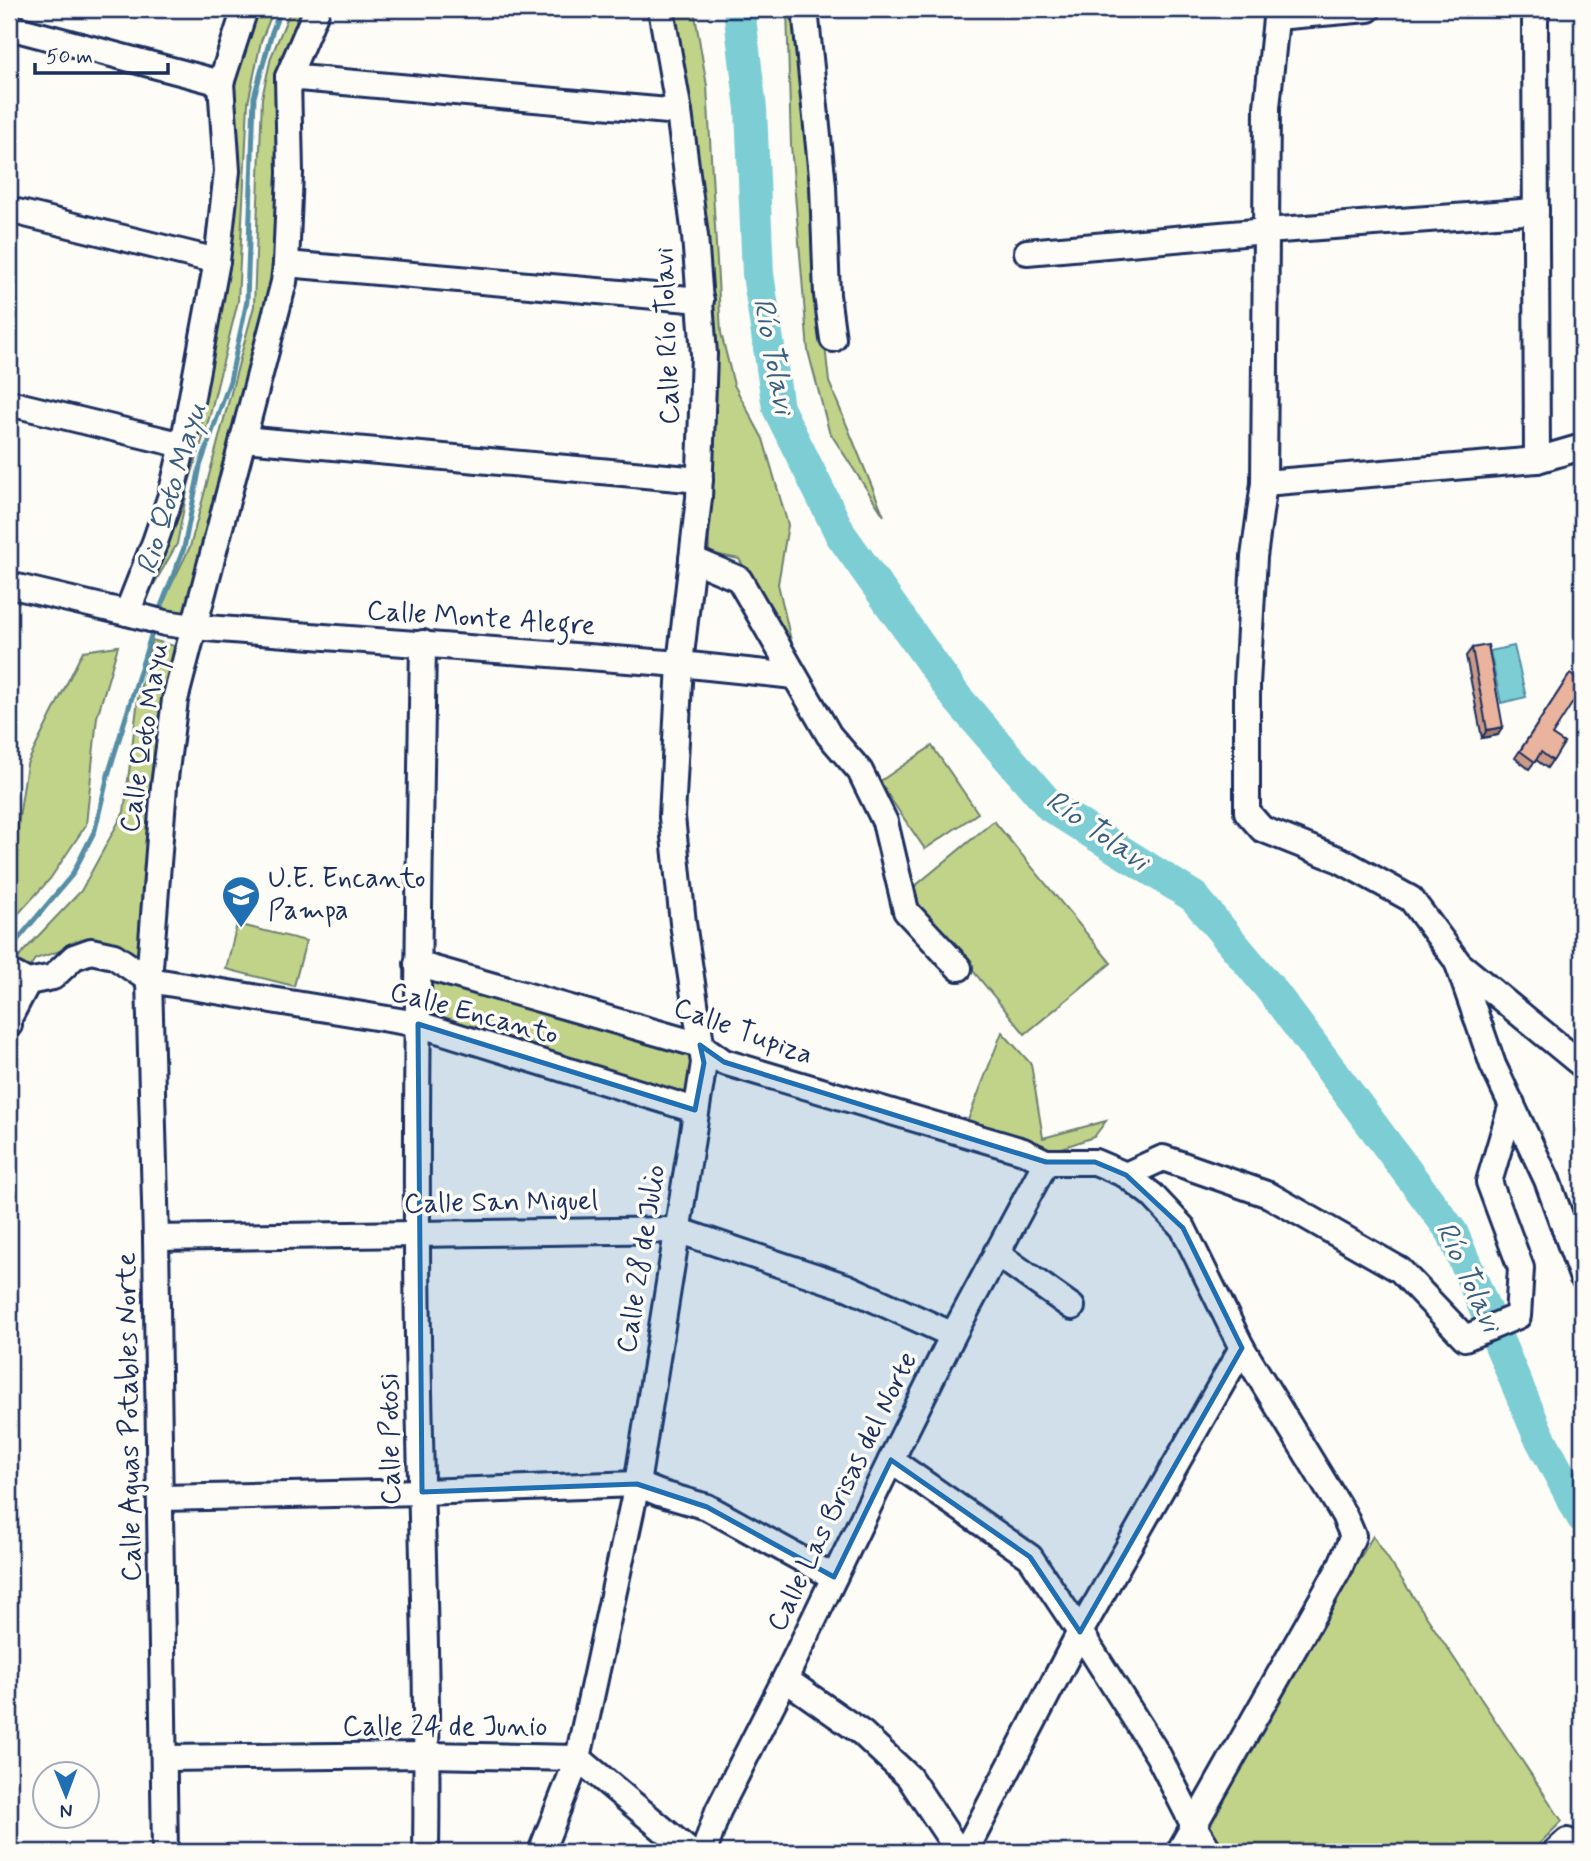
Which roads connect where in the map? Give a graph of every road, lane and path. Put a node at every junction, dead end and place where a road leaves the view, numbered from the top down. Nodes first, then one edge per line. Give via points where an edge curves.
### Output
1 (245, 9) edge
2 (317, 9) edge
3 (661, 9) edge
4 (804, 9) edge
5 (1368, 9) edge
6 (1536, 9) edge
7 (1276, 13) edge
8 (9, 27) edge
9 (288, 77) junction
10 (221, 83) junction
11 (679, 112) junction
12 (9, 210) edge
13 (1536, 211) junction
14 (1266, 231) junction
15 (1027, 252) dead end
16 (217, 261) junction
17 (286, 264) junction
18 (701, 300) junction
19 (833, 339) dead end
20 (9, 403) edge
21 (243, 439) junction
22 (183, 445) junction
23 (1582, 447) edge
24 (1537, 460) junction
25 (700, 480) junction
26 (1264, 483) junction
27 (692, 559) junction
28 (9, 585) edge
29 (145, 618) junction
30 (193, 627) junction
31 (423, 643) junction
32 (680, 664) junction
33 (794, 676) junction
34 (1457, 961) junction
35 (418, 964) junction
36 (959, 968) dead end
37 (18, 977) edge
38 (149, 980) junction
39 (418, 1024) junction
40 (9, 1025) edge
41 (700, 1045) junction
42 (1582, 1065) edge
43 (1511, 1104) junction
44 (695, 1110) junction
45 (1046, 1162) junction
46 (1126, 1175) junction
47 (677, 1230) junction
48 (416, 1234) junction
49 (156, 1238) junction
50 (996, 1253) junction
51 (1582, 1276) edge
52 (1072, 1307) dead end
53 (953, 1335) junction
54 (1242, 1348) junction
55 (891, 1460) junction
56 (636, 1484) junction
57 (422, 1492) junction
58 (161, 1498) junction
59 (834, 1577) junction
60 (1080, 1632) junction
61 (785, 1679) junction
62 (427, 1755) junction
63 (578, 1758) junction
64 (165, 1759) junction
65 (1194, 1826) junction
66 (165, 1852) edge
67 (425, 1852) edge
68 (541, 1852) edge
69 (690, 1852) edge
70 (704, 1852) edge
71 (959, 1852) edge
72 (965, 1852) edge
73 (1178, 1852) edge
74 (1210, 1852) edge
75 (1555, 1852) edge
76 (1574, 1852) edge

1 - 10 street
2 - 9 street
3 - 11 street, Calle Río Tolavi
4 - 19 street
5 - 7 street
6 - 13 street
7 - 14 street via 1267,107
8 - 10 street
9 - 11 street
9 - 17 street, Calle Qoto Mayu
10 - 16 street via 227,170
11 - 18 street, Calle Río Tolavi
12 - 16 street
13 - 14 street
13 - 24 street
14 - 15 street
14 - 26 street
16 - 22 street
17 - 18 street
17 - 21 street, Calle Qoto Mayu
18 - 25 street, Calle Río Tolavi
20 - 22 street
21 - 25 street
21 - 30 street, Calle Qoto Mayu
22 - 29 street via 159,530
23 - 24 street
24 - 26 street
25 - 27 street, Calle Río Tolavi
26 - 34 street via 1254,557 1247,684 1247,812 1262,829 1339,860 1411,899
27 - 32 street, Calle Río Tolavi
27 - 33 street via 739,579
28 - 29 street, Calle Monte Alegre
29 - 30 street, Calle Monte Alegre
30 - 31 street, Calle Monte Alegre
30 - 38 street, Calle Qoto Mayu via 175,700 164,786
31 - 32 street, Calle Monte Alegre
31 - 35 street, Calle Potosi
32 - 33 street, Calle Monte Alegre
32 - 41 street, Calle 28 de Julio via 672,817
33 - 36 street via 830,735 860,771 885,822 906,911
34 - 42 street
34 - 43 street
35 - 39 street, Calle Potosi
35 - 41 street, Calle Tupiza
37 - 38 street via 53,977 74,957 91,951 114,956
37 - 40 street
38 - 39 street, Calle Encanto
38 - 49 street, Calle Aguas Potables Norte
39 - 44 street, Calle Encanto
39 - 48 street, Calle Potosi
41 - 44 street, Calle 28 de Julio via 704,1063
41 - 45 street, Calle Tupiza via 724,1062 1010,1147
43 - 46 street via 1489,1182 1521,1268 1518,1316 1465,1338 1400,1270 1269,1195 1163,1158
43 - 51 street via 1548,1180
44 - 47 street, Calle 28 de Julio
45 - 46 street via 1095,1162
45 - 50 street, Calle Las Brisas del Norte
46 - 54 street via 1183,1228
47 - 48 street, Calle San Miguel
47 - 53 street, Calle San Miguel via 847,1287
47 - 56 street, Calle 28 de Julio
48 - 49 street, Calle San Miguel
48 - 57 street, Calle Potosi
49 - 58 street, Calle Aguas Potables Norte
50 - 52 street
50 - 53 street, Calle Las Brisas del Norte
53 - 55 street, Calle Las Brisas del Norte
54 - 60 street
54 - 65 street via 1353,1536 1339,1569
55 - 59 street, Calle Las Brisas del Norte
55 - 60 street via 1030,1557
56 - 57 street
56 - 59 street via 707,1507
56 - 63 street, Calle 28 de Julio
57 - 58 street
57 - 62 street, Calle Potosi
58 - 64 street, Calle Aguas Potables Norte
59 - 61 street, Calle Las Brisas del Norte
60 - 65 street via 1158,1755
60 - 72 street
61 - 70 street, Calle Las Brisas del Norte via 718,1811
61 - 71 street via 862,1733 909,1777
62 - 63 street, Calle 24 de Junio
62 - 64 street, Calle 24 de Junio
62 - 67 street, Calle Potosi
63 - 68 street, Calle 28 de Julio
63 - 69 street, Calle 24 de Junio
64 - 66 street, Calle Aguas Potables Norte
65 - 73 street
65 - 74 street
75 - 76 street via 1567,1841

